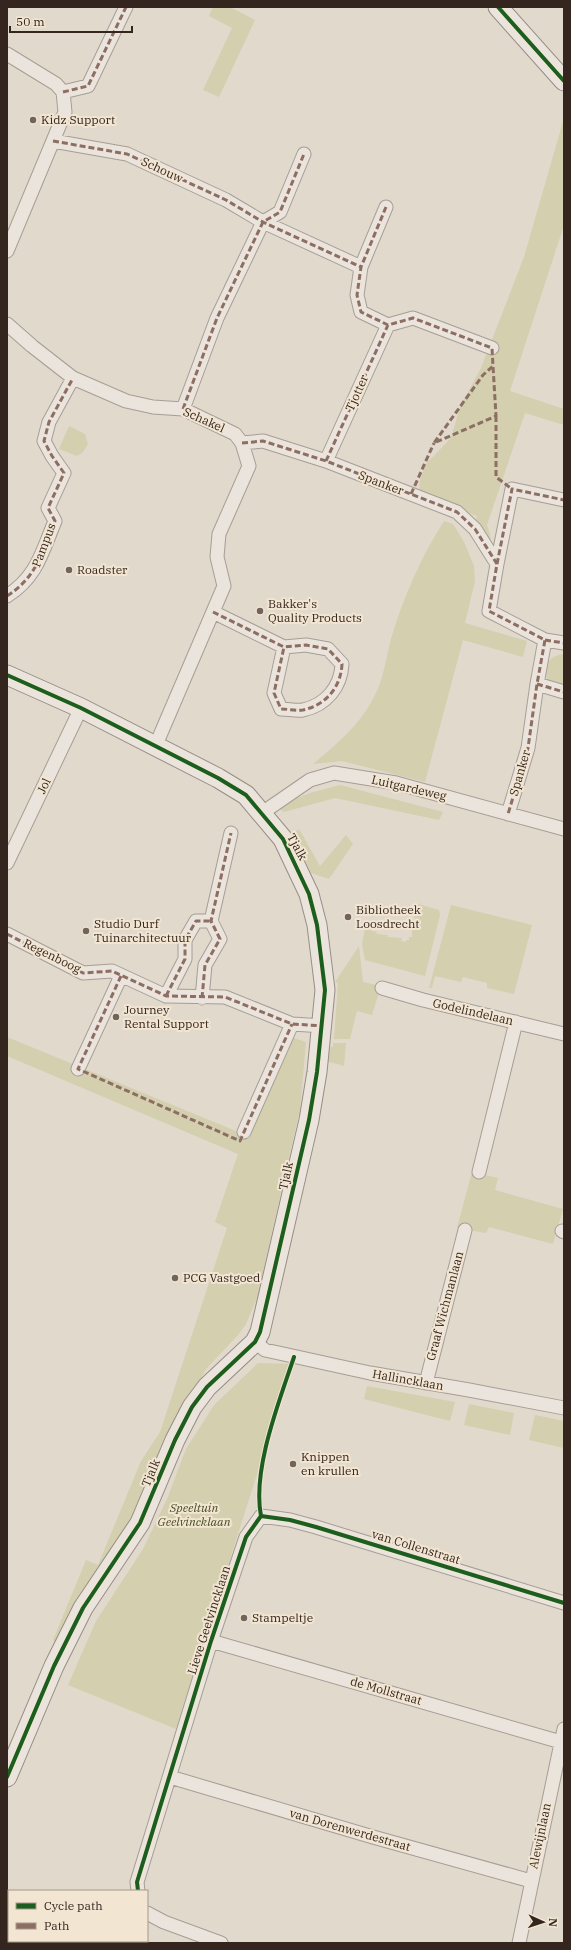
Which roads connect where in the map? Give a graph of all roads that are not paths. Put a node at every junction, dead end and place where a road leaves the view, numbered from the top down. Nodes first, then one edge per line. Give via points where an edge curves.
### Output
1 (126, 7) edge
2 (498, 7) edge
3 (7, 54) edge
4 (564, 81) edge
5 (63, 92) junction
6 (53, 141) junction
7 (304, 154) dead end
8 (386, 207) dead end
9 (263, 222) junction
10 (7, 251) edge
11 (361, 267) junction
12 (7, 324) edge
13 (388, 325) junction
14 (492, 348) dead end
15 (73, 378) junction
16 (183, 409) junction
17 (242, 444) junction
18 (326, 461) junction
19 (564, 500) edge
20 (497, 564) junction
21 (7, 596) edge
22 (213, 612) junction
23 (546, 640) junction
24 (564, 643) edge
25 (284, 647) junction
26 (7, 675) edge
27 (537, 684) junction
28 (564, 692) edge
29 (81, 708) junction
30 (155, 747) junction
31 (262, 813) junction
32 (508, 814) junction
33 (564, 829) edge
34 (231, 833) dead end
35 (7, 863) edge
36 (210, 921) junction
37 (7, 934) edge
38 (122, 976) junction
39 (382, 988) dead end
40 (166, 996) junction
41 (202, 998) junction
42 (516, 1022) junction
43 (292, 1024) junction
44 (323, 1026) junction
45 (564, 1034) edge
46 (78, 1069) dead end
47 (244, 1132) dead end
48 (479, 1172) dead end
49 (465, 1230) dead end
50 (255, 1342) junction
51 (426, 1383) junction
52 (564, 1408) edge
53 (261, 1516) joint
54 (564, 1603) edge
55 (211, 1641) junction
56 (562, 1736) edge
57 (7, 1777) edge
58 (170, 1777) junction
59 (531, 1881) junction
60 (138, 1890) edge
61 (148, 1913) edge
62 (221, 1943) edge
63 (519, 1943) edge

1 - 5 street via 88,86
2 - 4 street
3 - 5 street via 56,84
5 - 6 street via 65,112
6 - 9 street, Schouw via 128,154 226,200
6 - 10 street
7 - 9 street via 280,212
8 - 11 street
9 - 11 street, Schouw
9 - 16 street via 218,318
11 - 13 street via 357,295 361,312
12 - 15 street, Schakel
13 - 14 street via 412,318
13 - 18 street, Tjotter
15 - 16 street, Schakel via 126,401 153,407
15 - 21 street, Pampus via 50,422 44,441 64,473 48,508 55,521 32,575
16 - 17 street, Schakel via 235,434
17 - 18 street, Spanker via 262,441
17 - 22 street, Schakel via 249,466 219,534 217,556 224,586
18 - 20 street, Spanker via 457,512 475,529
19 - 20 street via 512,489
20 - 23 street via 489,611
22 - 25 street
22 - 30 street, Schakel
23 - 24 street
23 - 27 street, Spanker
25 - 25 street via 306,645 328,649 342,664 342,675 328,700 303,710 281,709 274,693
26 - 29 street, Tjalk
27 - 28 street
27 - 32 street, Spanker via 528,748
29 - 30 street, Tjalk
29 - 35 street, Jol
30 - 31 street, Tjalk via 246,795
31 - 32 street, Luitgardeweg via 310,780 334,773 396,783
31 - 44 street, Tjalk via 283,839 309,894 322,957 325,990
32 - 33 street, Luitgardeweg
34 - 36 street
36 - 40 street via 196,921 185,940 185,959
36 - 41 street via 220,939 205,965
37 - 38 street, Regenboog via 83,973 112,971
38 - 40 street, Regenboog
38 - 46 street
39 - 42 street, Godelindelaan
40 - 41 street, Regenboog
41 - 43 street, Regenboog via 225,997
42 - 45 street, Godelindelaan
42 - 48 street
43 - 44 street, Regenboog
43 - 47 street
44 - 50 street, Tjalk via 309,1120 263,1320
49 - 51 street, Graaf Wichmanlaan
50 - 51 street, Hallincklaan via 265,1350
50 - 57 street, Tjalk via 208,1387 189,1412 140,1523 84,1608 54,1666
51 - 52 street, Hallincklaan
53 - 54 street, van Collenstraat via 290,1520
53 - 55 street, Lieve Geelvincklaan via 246,1537
55 - 56 street, de Mollstraat
55 - 58 street, Lieve Geelvincklaan
56 - 59 street, Alewijnlaan
58 - 59 street, van Dorenwerdestraat
58 - 60 street, Lieve Geelvincklaan via 137,1882
59 - 63 street, Alewijnlaan
61 - 62 street via 164,1922

